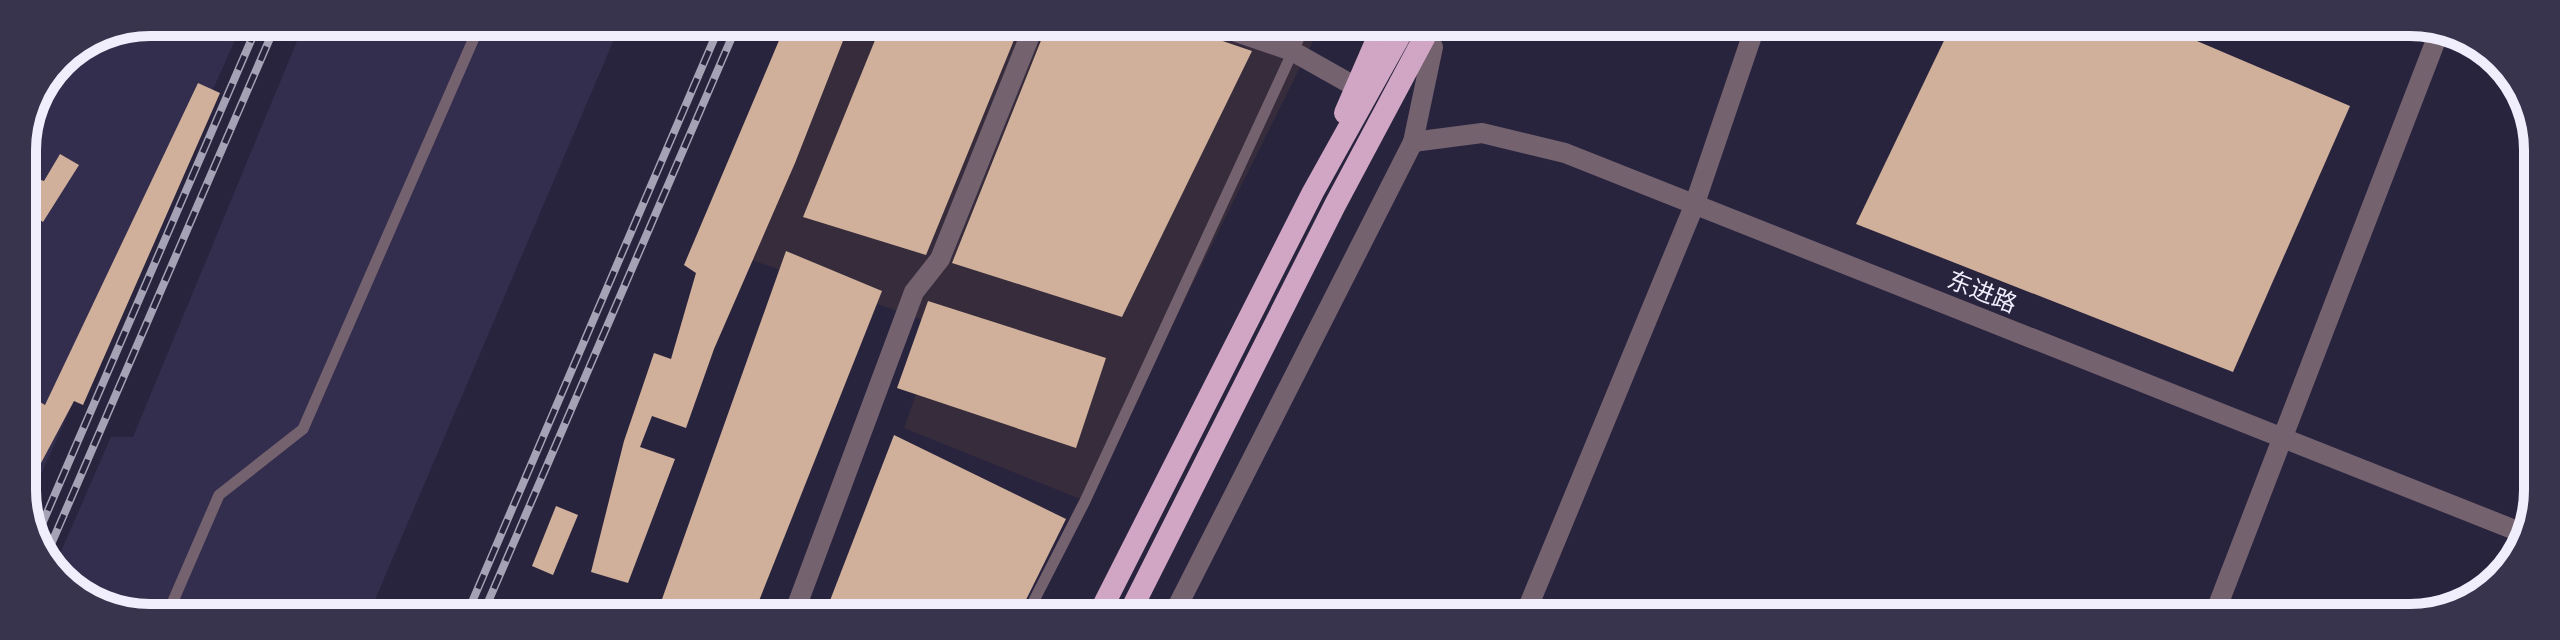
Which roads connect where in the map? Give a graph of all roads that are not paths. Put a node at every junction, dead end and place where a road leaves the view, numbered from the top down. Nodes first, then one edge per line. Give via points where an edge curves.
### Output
1 (475, 36) edge
2 (1030, 36) edge
3 (1248, 36) edge
4 (1300, 36) edge
5 (1378, 36) edge
6 (1400, 36) edge
7 (1426, 36) edge
8 (1438, 36) edge
9 (1752, 36) edge
10 (2436, 39) edge
11 (1433, 47) junction
12 (1292, 51) junction
13 (1356, 87) junction
14 (1413, 142) junction
15 (1313, 192) junction
16 (1335, 205) junction
17 (1694, 206) junction
18 (2282, 440) junction
19 (2516, 531) edge
20 (172, 604) edge
21 (797, 604) edge
22 (1032, 604) edge
23 (1104, 604) edge
24 (1134, 604) edge
25 (1179, 604) edge
26 (1529, 604) edge
27 (2218, 604) edge

1 - 20 lane via 303,429 219,495
2 - 21 street via 940,259 914,292
3 - 12 street
4 - 12 lane
5 - 13 highway
6 - 15 highway
7 - 16 highway
8 - 11 highway
9 - 17 street
10 - 18 street
11 - 14 street
11 - 16 highway
12 - 13 street
12 - 22 lane via 1085,501
13 - 15 highway
14 - 17 street, 东进路 via 1482,133 1565,153
14 - 25 street
15 - 23 highway
16 - 24 highway
17 - 18 street, 东进路
17 - 26 street
18 - 19 street, 东进路
18 - 27 street

